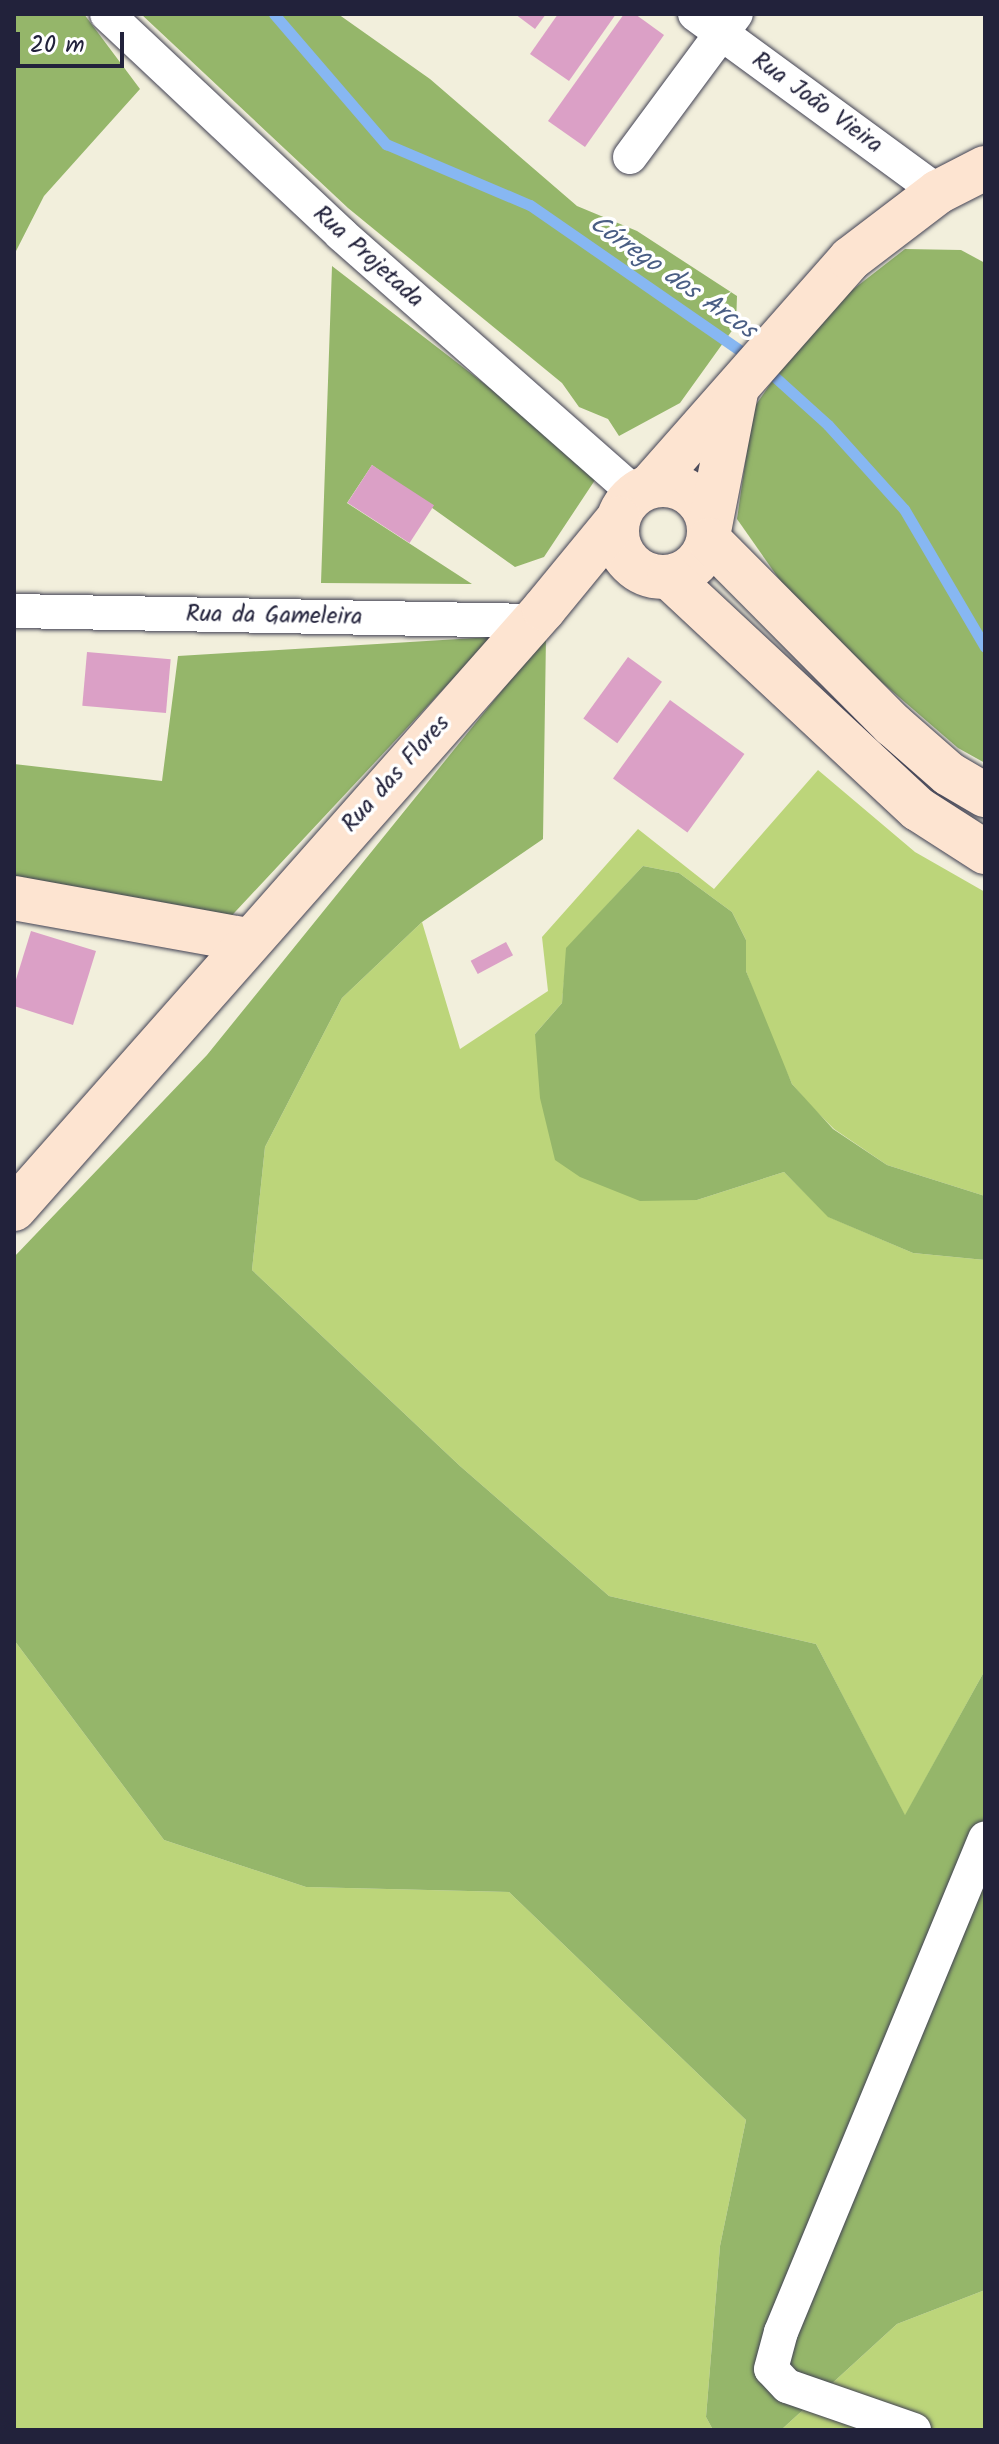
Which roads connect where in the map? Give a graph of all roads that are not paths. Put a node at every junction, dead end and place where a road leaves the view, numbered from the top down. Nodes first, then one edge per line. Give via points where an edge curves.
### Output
1 (107, 14) edge
2 (695, 14) edge
3 (729, 24) edge
4 (630, 157) dead end
5 (985, 168) edge
6 (938, 192) junction
7 (741, 384) junction
8 (634, 499) junction
9 (709, 533) junction
10 (661, 577) junction
11 (14, 611) edge
12 (539, 615) junction
13 (985, 795) edge
14 (985, 852) edge
15 (14, 898) edge
16 (248, 940) junction
17 (14, 1209) edge
18 (985, 1839) edge
19 (914, 2430) edge

1 - 8 street, Rua Projetada
2 - 3 street, Rua João Vieira
3 - 4 street
3 - 6 street, Rua João Vieira
5 - 6 main road, Rua das Flores
6 - 7 main road, Rua das Flores via 880,233 807,303
7 - 8 main road, Rua das Flores
7 - 9 main road
8 - 9 main road via 677,486 706,512
8 - 10 main road via 620,549 628,562
8 - 12 main road, Rua das Flores
9 - 10 main road via 694,565
9 - 13 main road via 893,725 949,774
10 - 12 main road via 614,582
10 - 14 main road via 918,809
11 - 12 street, Rua da Gameleira
12 - 16 main road, Rua das Flores
15 - 16 main road
16 - 17 main road, Rua das Flores
18 - 19 street via 781,2332 771,2369 787,2386

